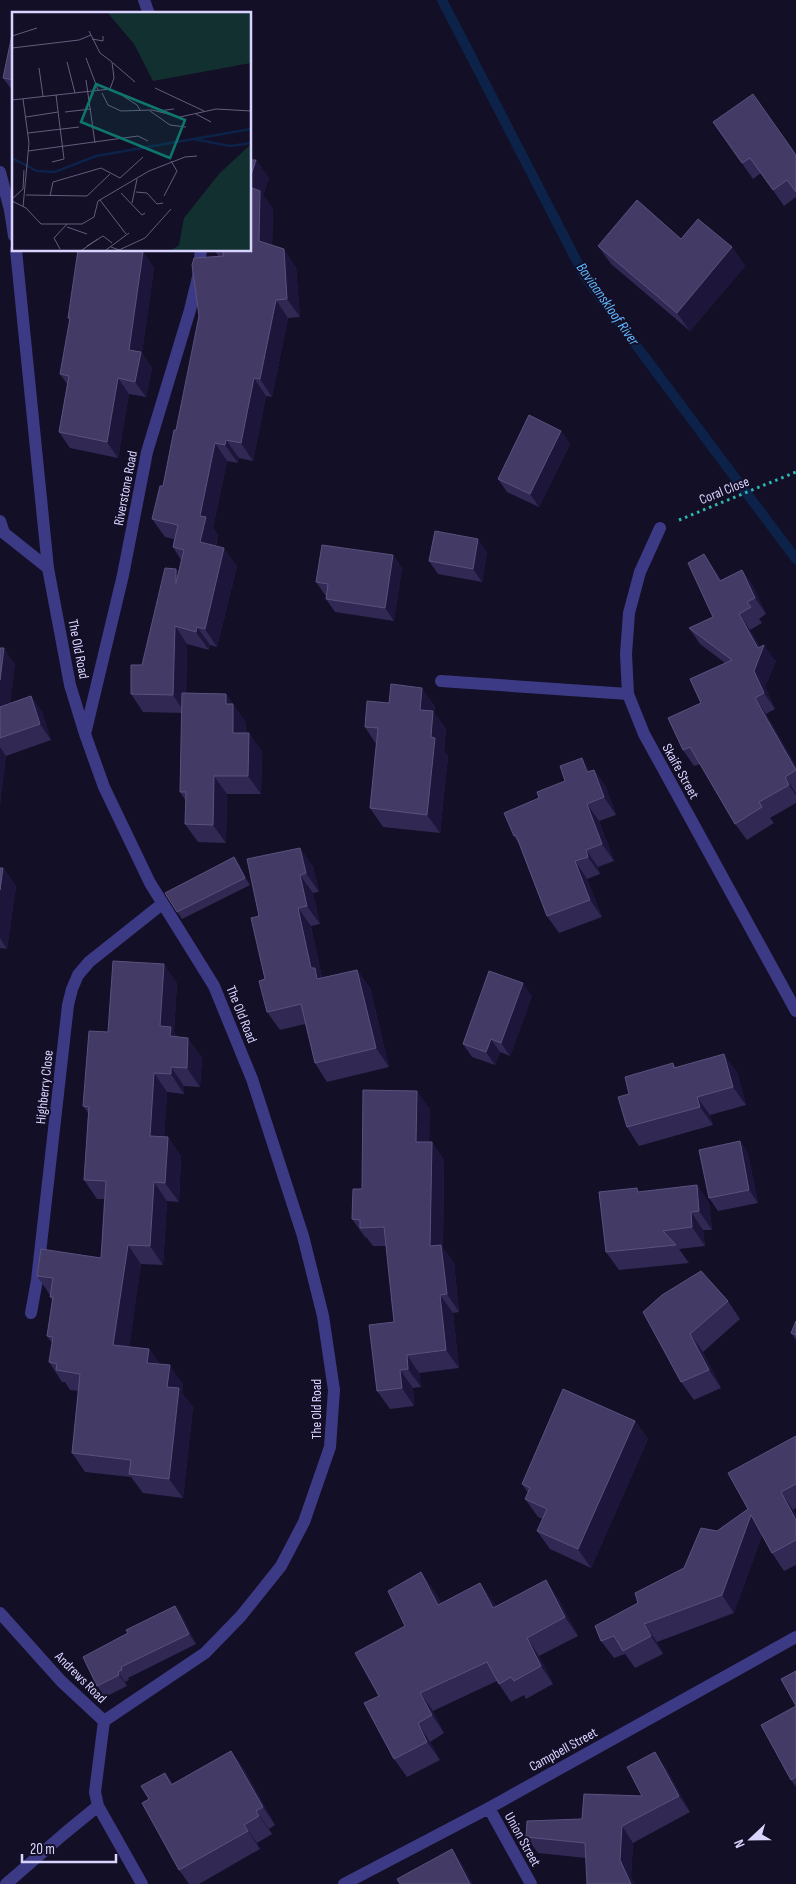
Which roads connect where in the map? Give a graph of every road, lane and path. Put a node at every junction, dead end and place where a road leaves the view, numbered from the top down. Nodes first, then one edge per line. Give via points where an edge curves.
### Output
1 (144, 0) edge
2 (148, 12) edge
3 (0, 172) edge
4 (12, 223) edge
5 (16, 251) edge
6 (200, 251) edge
7 (796, 472) edge
8 (1, 528) edge
9 (660, 528) joint
10 (48, 568) junction
11 (441, 681) dead end
12 (628, 694) junction
13 (85, 734) junction
14 (162, 904) junction
15 (796, 1011) edge
16 (31, 1313) dead end
17 (0, 1613) edge
18 (796, 1637) edge
19 (104, 1721) junction
20 (98, 1806) junction
21 (489, 1808) junction
22 (6, 1884) edge
23 (142, 1884) edge
24 (344, 1884) edge
25 (531, 1884) edge

1 - 2 street
3 - 4 street
5 - 10 street, The Old Road
6 - 13 street, Riverstone Road via 190,310 147,452 123,575
7 - 9 path, Coral Close
8 - 10 street
9 - 12 street, Skaife Street via 640,572 629,613
10 - 13 street, The Old Road via 70,685
11 - 12 street
12 - 15 street, Skaife Street via 644,734
13 - 14 street, The Old Road via 104,787
14 - 16 street, Highberry Close via 89,962 78,974 72,989 38,1280
14 - 19 street, The Old Road via 214,986 252,1079 303,1236 323,1316 334,1390 330,1447 304,1522 281,1566 241,1616 205,1653
17 - 19 street, Andrews Road via 61,1681
18 - 21 street, Campbell Street
19 - 20 street, Andrews Road via 96,1776
20 - 22 street
20 - 23 street, Andrews Road
21 - 24 street, Campbell Street
21 - 25 street, Union Street

